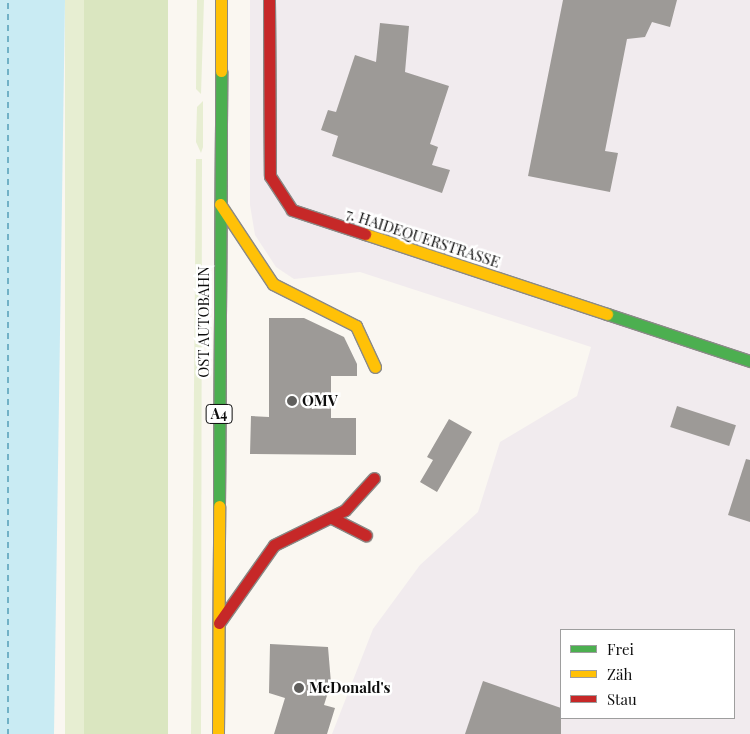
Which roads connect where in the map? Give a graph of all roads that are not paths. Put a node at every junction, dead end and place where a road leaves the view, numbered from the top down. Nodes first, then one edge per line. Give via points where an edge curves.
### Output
1 (221, 0) edge
2 (269, 0) edge
3 (220, 204) junction
4 (750, 362) edge
5 (375, 367) dead end
6 (374, 478) dead end
7 (332, 518) junction
8 (366, 535) dead end
9 (219, 623) junction
10 (218, 734) edge

1 - 3 main road, OST AUTOBAHN / A4
2 - 4 main road, 7. HAIDEQUERSTRASSE via 270,176 292,210
3 - 5 main road via 273,284 356,326
3 - 9 main road, OST AUTOBAHN / A4
6 - 7 main road
7 - 8 main road
7 - 9 main road via 274,545
9 - 10 main road, OST AUTOBAHN / A4

